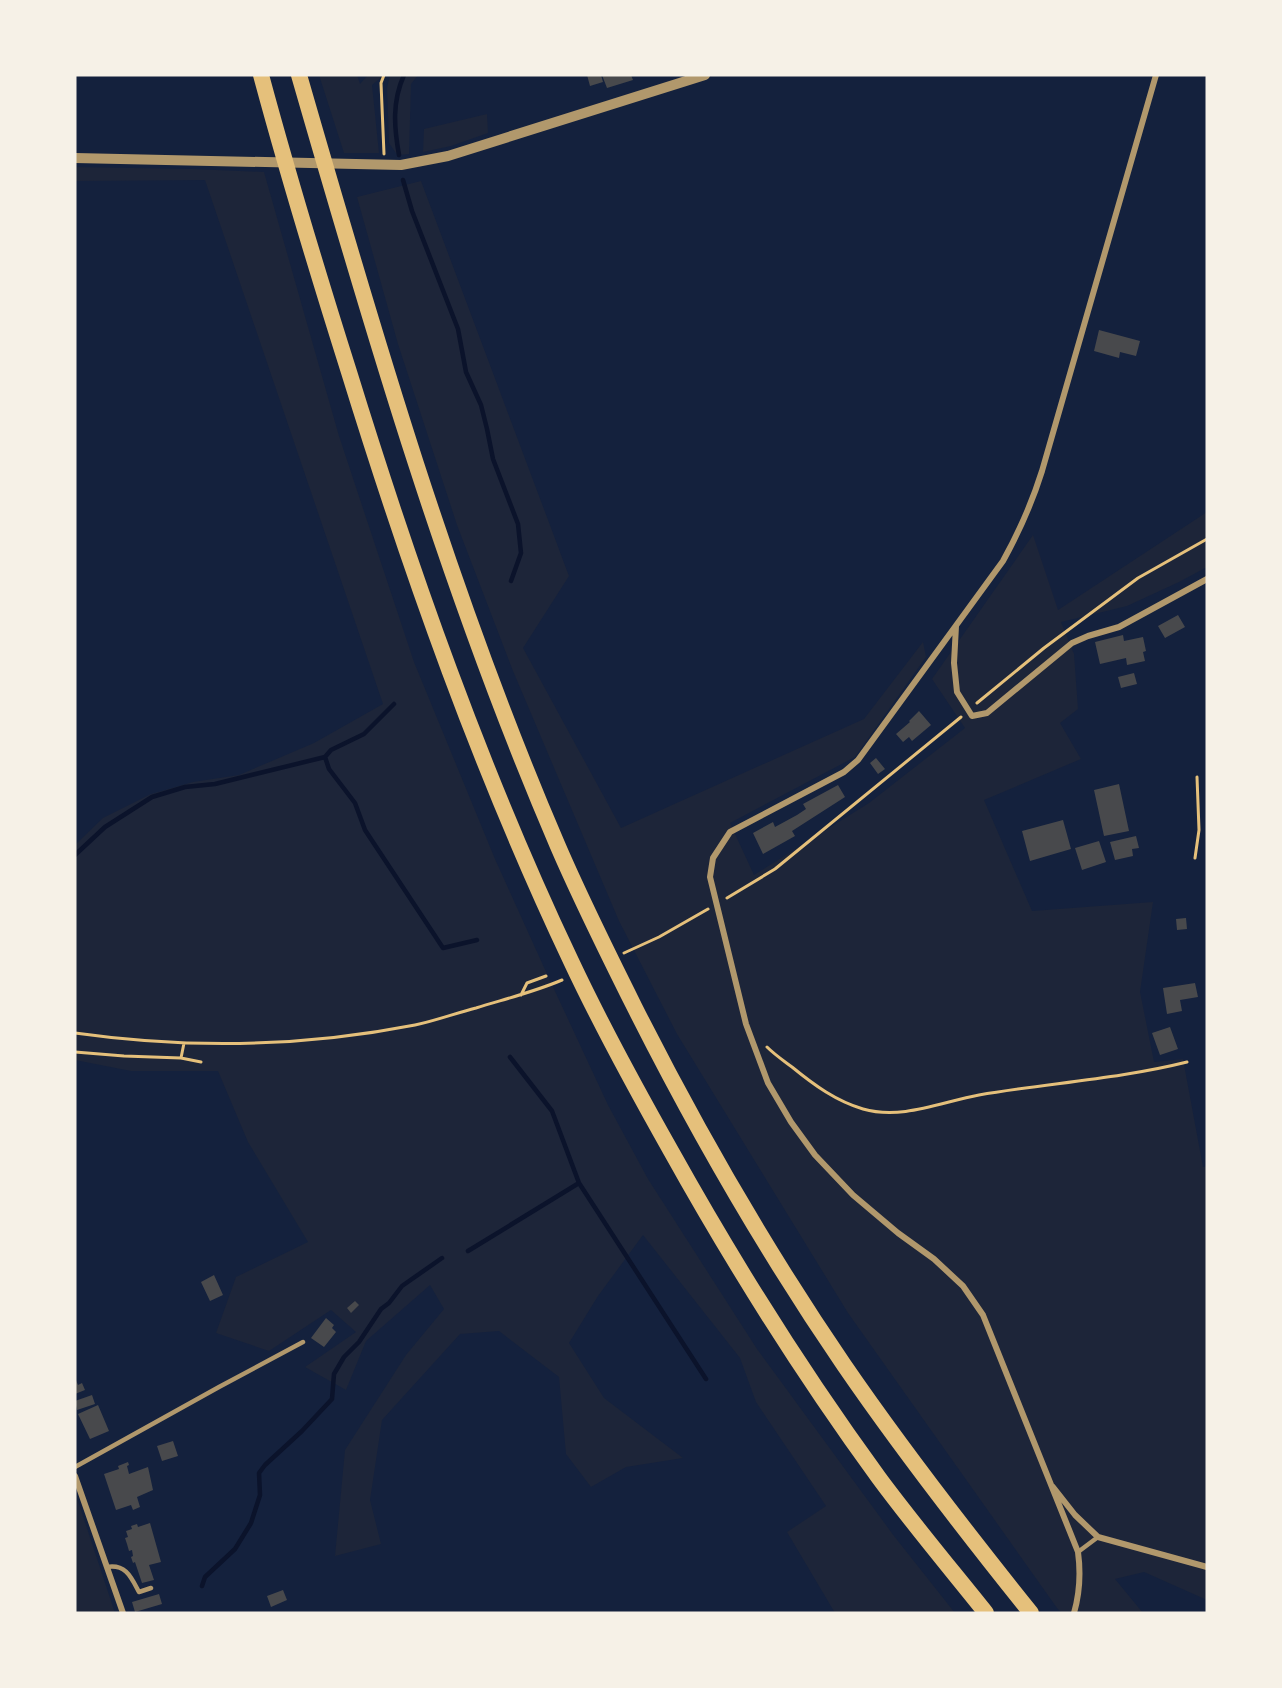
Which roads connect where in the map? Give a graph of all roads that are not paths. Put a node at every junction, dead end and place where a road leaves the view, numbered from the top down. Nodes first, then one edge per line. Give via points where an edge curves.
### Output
1 (261, 75) edge
2 (299, 75) edge
3 (705, 75) edge
4 (1156, 75) edge
5 (75, 158) edge
6 (1207, 579) edge
7 (956, 625) junction
8 (303, 1342) dead end
9 (75, 1467) edge
10 (75, 1476) edge
11 (1049, 1481) junction
12 (1098, 1538) junction
13 (1078, 1552) junction
14 (107, 1567) junction
15 (1207, 1567) edge
16 (151, 1588) dead end
17 (123, 1613) edge
18 (986, 1613) edge
19 (1031, 1613) edge
20 (1074, 1613) edge

1 - 18 highway via 298,210 371,443 442,652 523,856 572,964 660,1133 768,1314 880,1479
2 - 19 highway via 444,549 520,757 602,942 685,1104 750,1218 842,1363 906,1453
3 - 5 street via 448,156 401,165
4 - 7 street via 1032,502 1002,561
6 - 7 street via 1119,627 1072,643 987,713 972,716 957,692
7 - 11 street via 858,760 844,772 730,832 713,858 710,877 746,1024 768,1083 815,1155 853,1195 963,1286 983,1314
8 - 9 lane
10 - 14 street
11 - 12 street
11 - 13 street
12 - 13 lane
12 - 15 street
13 - 20 street via 1081,1572
14 - 16 lane via 116,1566 129,1573 139,1592
14 - 17 street

